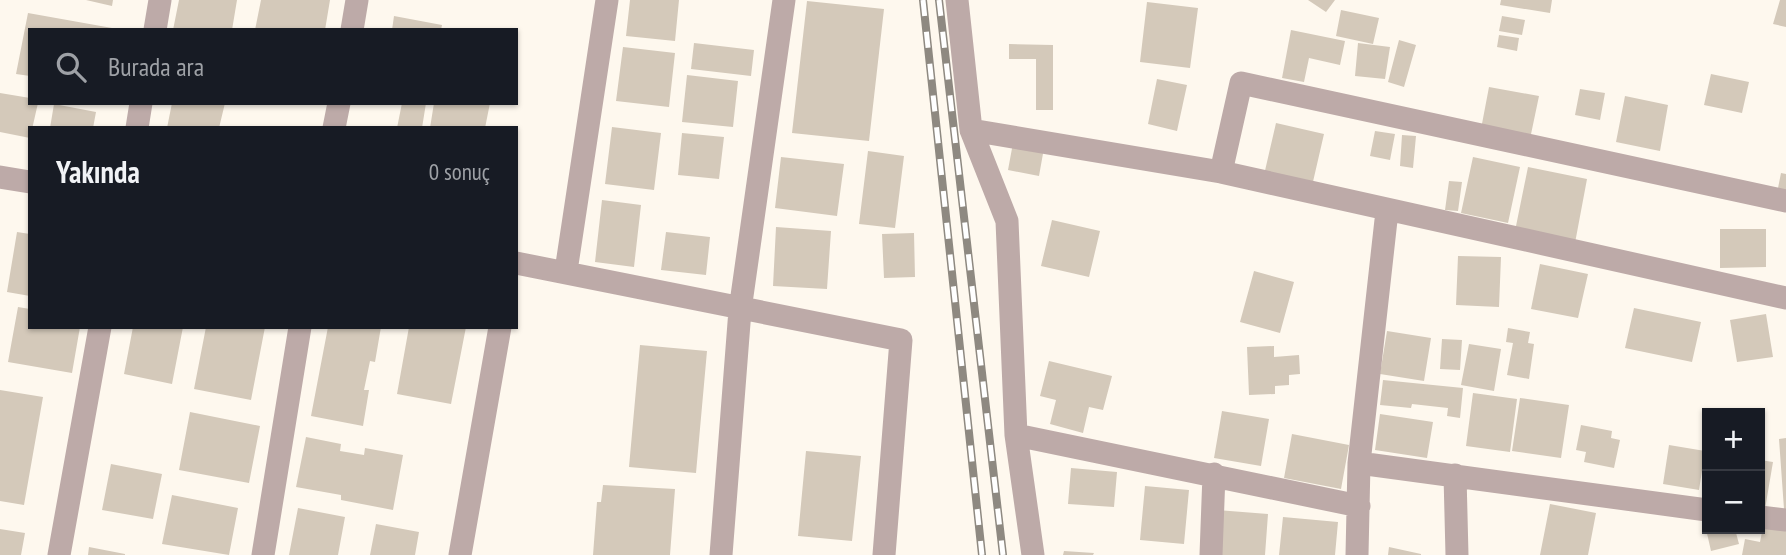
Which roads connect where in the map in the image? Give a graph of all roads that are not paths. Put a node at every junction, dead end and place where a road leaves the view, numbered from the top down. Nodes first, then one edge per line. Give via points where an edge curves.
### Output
1 (160, 0) edge
2 (358, 0) edge
3 (607, 0) edge
4 (784, 0) edge
5 (957, 0) edge
6 (155, 28) edge
7 (352, 28) edge
8 (141, 105) edge
9 (339, 105) edge
10 (137, 126) edge
11 (334, 126) edge
12 (971, 130) junction
13 (1221, 172) junction
14 (0, 177) edge
15 (28, 182) edge
16 (1786, 201) edge
17 (1387, 211) junction
18 (518, 263) edge
19 (566, 271) junction
20 (1786, 298) edge
21 (740, 310) junction
22 (100, 329) edge
23 (300, 329) edge
24 (500, 329) edge
25 (1016, 435) junction
26 (1359, 463) junction
27 (1214, 474) junction
28 (1455, 475) junction
29 (1359, 506) junction
30 (1702, 509) edge
31 (1765, 518) edge
32 (1786, 520) edge
33 (59, 555) edge
34 (263, 555) edge
35 (460, 555) edge
36 (721, 555) edge
37 (884, 555) edge
38 (1033, 555) edge
39 (1211, 555) edge
40 (1357, 555) edge
41 (1457, 555) edge

1 - 6 street
2 - 7 street
3 - 19 street
4 - 21 street
5 - 12 street
8 - 10 street
9 - 11 street
12 - 13 street
12 - 25 street via 1007,221
13 - 16 street via 1241,83
13 - 17 street
14 - 15 street
17 - 20 street
17 - 26 street
18 - 19 street
19 - 21 street
21 - 36 street
21 - 37 street via 901,340
22 - 33 street
23 - 34 street
24 - 35 street
25 - 27 street
25 - 38 street
26 - 28 street
26 - 29 street
27 - 29 street
27 - 39 street
28 - 30 street
28 - 41 street
29 - 40 street
31 - 32 street

